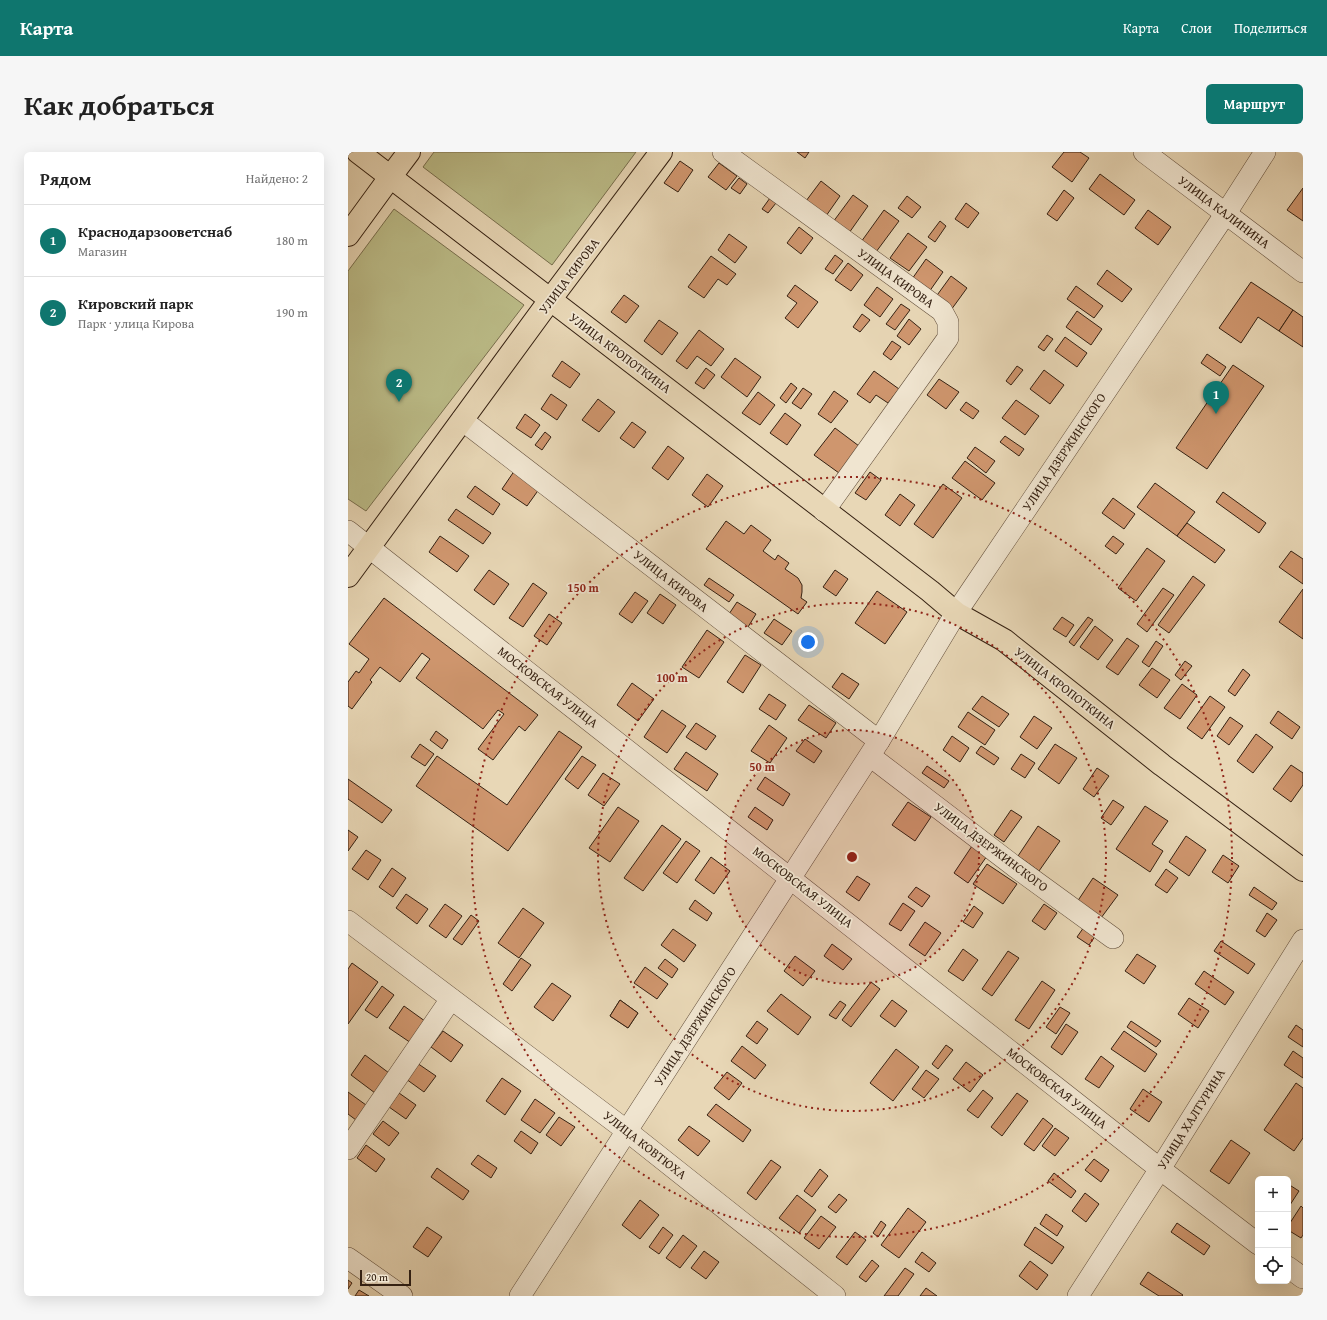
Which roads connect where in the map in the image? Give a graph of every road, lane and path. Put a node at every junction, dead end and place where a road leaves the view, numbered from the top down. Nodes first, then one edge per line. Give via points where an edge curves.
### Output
1 (358, 152) edge
2 (409, 152) edge
3 (661, 152) edge
4 (723, 152) edge
5 (1144, 152) edge
6 (1265, 152) edge
7 (391, 176) junction
8 (1226, 213) junction
9 (348, 235) edge
10 (1303, 272) edge
11 (550, 300) junction
12 (462, 420) junction
13 (824, 510) junction
14 (348, 530) edge
15 (368, 547) junction
16 (348, 576) edge
17 (956, 613) junction
18 (875, 748) junction
19 (1303, 870) edge
20 (791, 878) junction
21 (348, 921) edge
22 (1113, 938) dead end
23 (1303, 940) edge
24 (451, 999) junction
25 (627, 1131) junction
26 (348, 1148) edge
27 (1160, 1169) junction
28 (1255, 1242) edge
29 (348, 1258) edge
30 (1291, 1268) edge
31 (1303, 1278) edge
32 (402, 1296) edge
33 (520, 1296) edge
34 (834, 1296) edge
35 (1078, 1296) edge

1 - 7 main road, УЛИЦА КРОПОТКИНА
2 - 7 main road
3 - 11 main road, УЛИЦА КИРОВА
4 - 13 street, УЛИЦА КИРОВА via 942,311 948,322 948,338
5 - 8 street, УЛИЦА КАЛИНИНА
6 - 8 street, УЛИЦА ДЗЕРЖИНСКОГО
7 - 9 main road
7 - 11 main road, УЛИЦА КРОПОТКИНА
8 - 10 street, УЛИЦА КАЛИНИНА
8 - 17 street, УЛИЦА ДЗЕРЖИНСКОГО
11 - 12 main road, УЛИЦА КИРОВА
11 - 13 main road, УЛИЦА КРОПОТКИНА
12 - 15 main road, УЛИЦА КИРОВА
12 - 18 street, УЛИЦА КИРОВА
13 - 17 main road, УЛИЦА КРОПОТКИНА
14 - 15 street, МОСКОВСКАЯ УЛИЦА
15 - 16 main road, УЛИЦА КИРОВА
15 - 20 street, МОСКОВСКАЯ УЛИЦА
17 - 18 street, УЛИЦА ДЗЕРЖИНСКОГО
17 - 19 main road, УЛИЦА КРОПОТКИНА via 1004,640 1162,765
18 - 20 street, УЛИЦА ДЗЕРЖИНСКОГО
18 - 22 street, УЛИЦА ДЗЕРЖИНСКОГО via 1014,866
20 - 25 street, УЛИЦА ДЗЕРЖИНСКОГО
20 - 27 street, МОСКОВСКАЯ УЛИЦА
21 - 24 street, УЛИЦА КОВТЮХА
23 - 27 street, УЛИЦА ХАЛТУРИНА
24 - 25 street, УЛИЦА КОВТЮХА
24 - 26 street
25 - 33 street, УЛИЦА ДЗЕРЖИНСКОГО
25 - 34 street, УЛИЦА КОВТЮХА
27 - 28 street, МОСКОВСКАЯ УЛИЦА
27 - 35 street, УЛИЦА ХАЛТУРИНА
29 - 32 street
30 - 31 street

